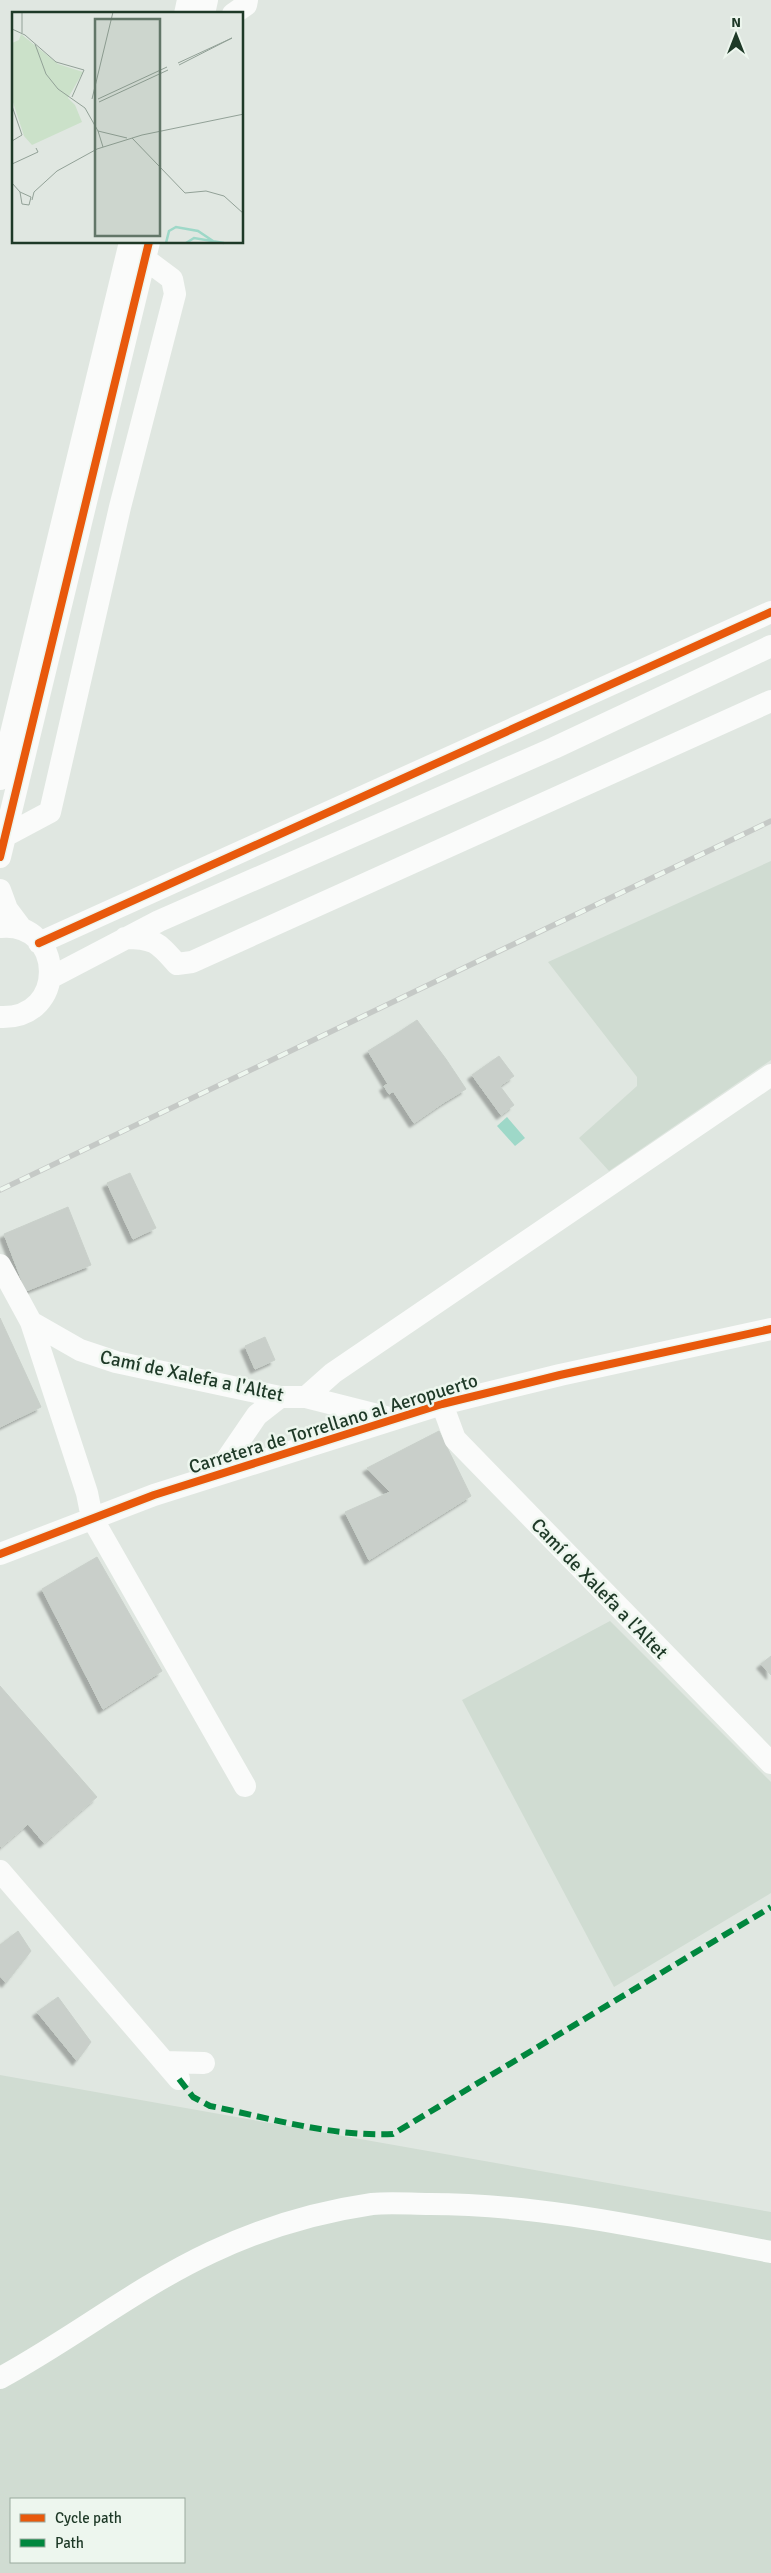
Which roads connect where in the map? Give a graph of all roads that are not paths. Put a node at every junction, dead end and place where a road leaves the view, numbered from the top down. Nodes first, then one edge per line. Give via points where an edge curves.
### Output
1 (247, 0) edge
2 (236, 12) edge
3 (130, 244) edge
4 (147, 251) edge
5 (771, 612) edge
6 (771, 646) edge
7 (771, 701) edge
8 (0, 780) edge
9 (2, 847) edge
10 (0, 890) edge
11 (21, 933) edge
12 (125, 938) junction
13 (50, 978) junction
14 (0, 1017) edge
15 (771, 1075) edge
16 (0, 1265) edge
17 (31, 1322) junction
18 (771, 1329) edge
19 (280, 1397) junction
20 (306, 1397) junction
21 (442, 1404) junction
22 (393, 1419) junction
23 (216, 1475) junction
24 (92, 1518) junction
25 (0, 1554) edge
26 (771, 1763) edge
27 (245, 1786) dead end
28 (0, 1871) edge
29 (164, 2062) junction
30 (204, 2063) dead end
31 (179, 2079) dead end
32 (771, 2252) edge
33 (0, 2378) edge

1 - 2 street via 246,5
3 - 8 street
4 - 9 street
4 - 9 street via 172,279 175,294 120,507 50,812
5 - 11 street
6 - 12 street via 554,748
7 - 12 street via 192,962 177,964 159,945 146,938
10 - 11 street
11 - 13 street via 50,963
12 - 13 street
13 - 14 street via 38,1004 11,1018
15 - 20 street via 333,1373
16 - 17 street
17 - 19 street, Camí de Xalefa a l'Altet via 80,1350 116,1362
17 - 24 street via 87,1493
18 - 21 street, Carretera de Torrellano al Aeropuerto
19 - 20 street, Camí de Xalefa a l'Altet
19 - 23 street via 257,1414
20 - 22 street, Camí de Xalefa a l'Altet
21 - 22 street, Carretera de Torrellano al Aeropuerto
21 - 26 street, Camí de Xalefa a l'Altet via 455,1439
22 - 23 street, Carretera de Torrellano al Aeropuerto
23 - 24 street, Carretera de Torrellano al Aeropuerto
24 - 25 street, Carretera de Torrellano al Aeropuerto
24 - 27 street
28 - 29 street
29 - 30 street
29 - 31 street
32 - 33 street via 598,2220 475,2204 374,2204 281,2223 211,2252 147,2287

